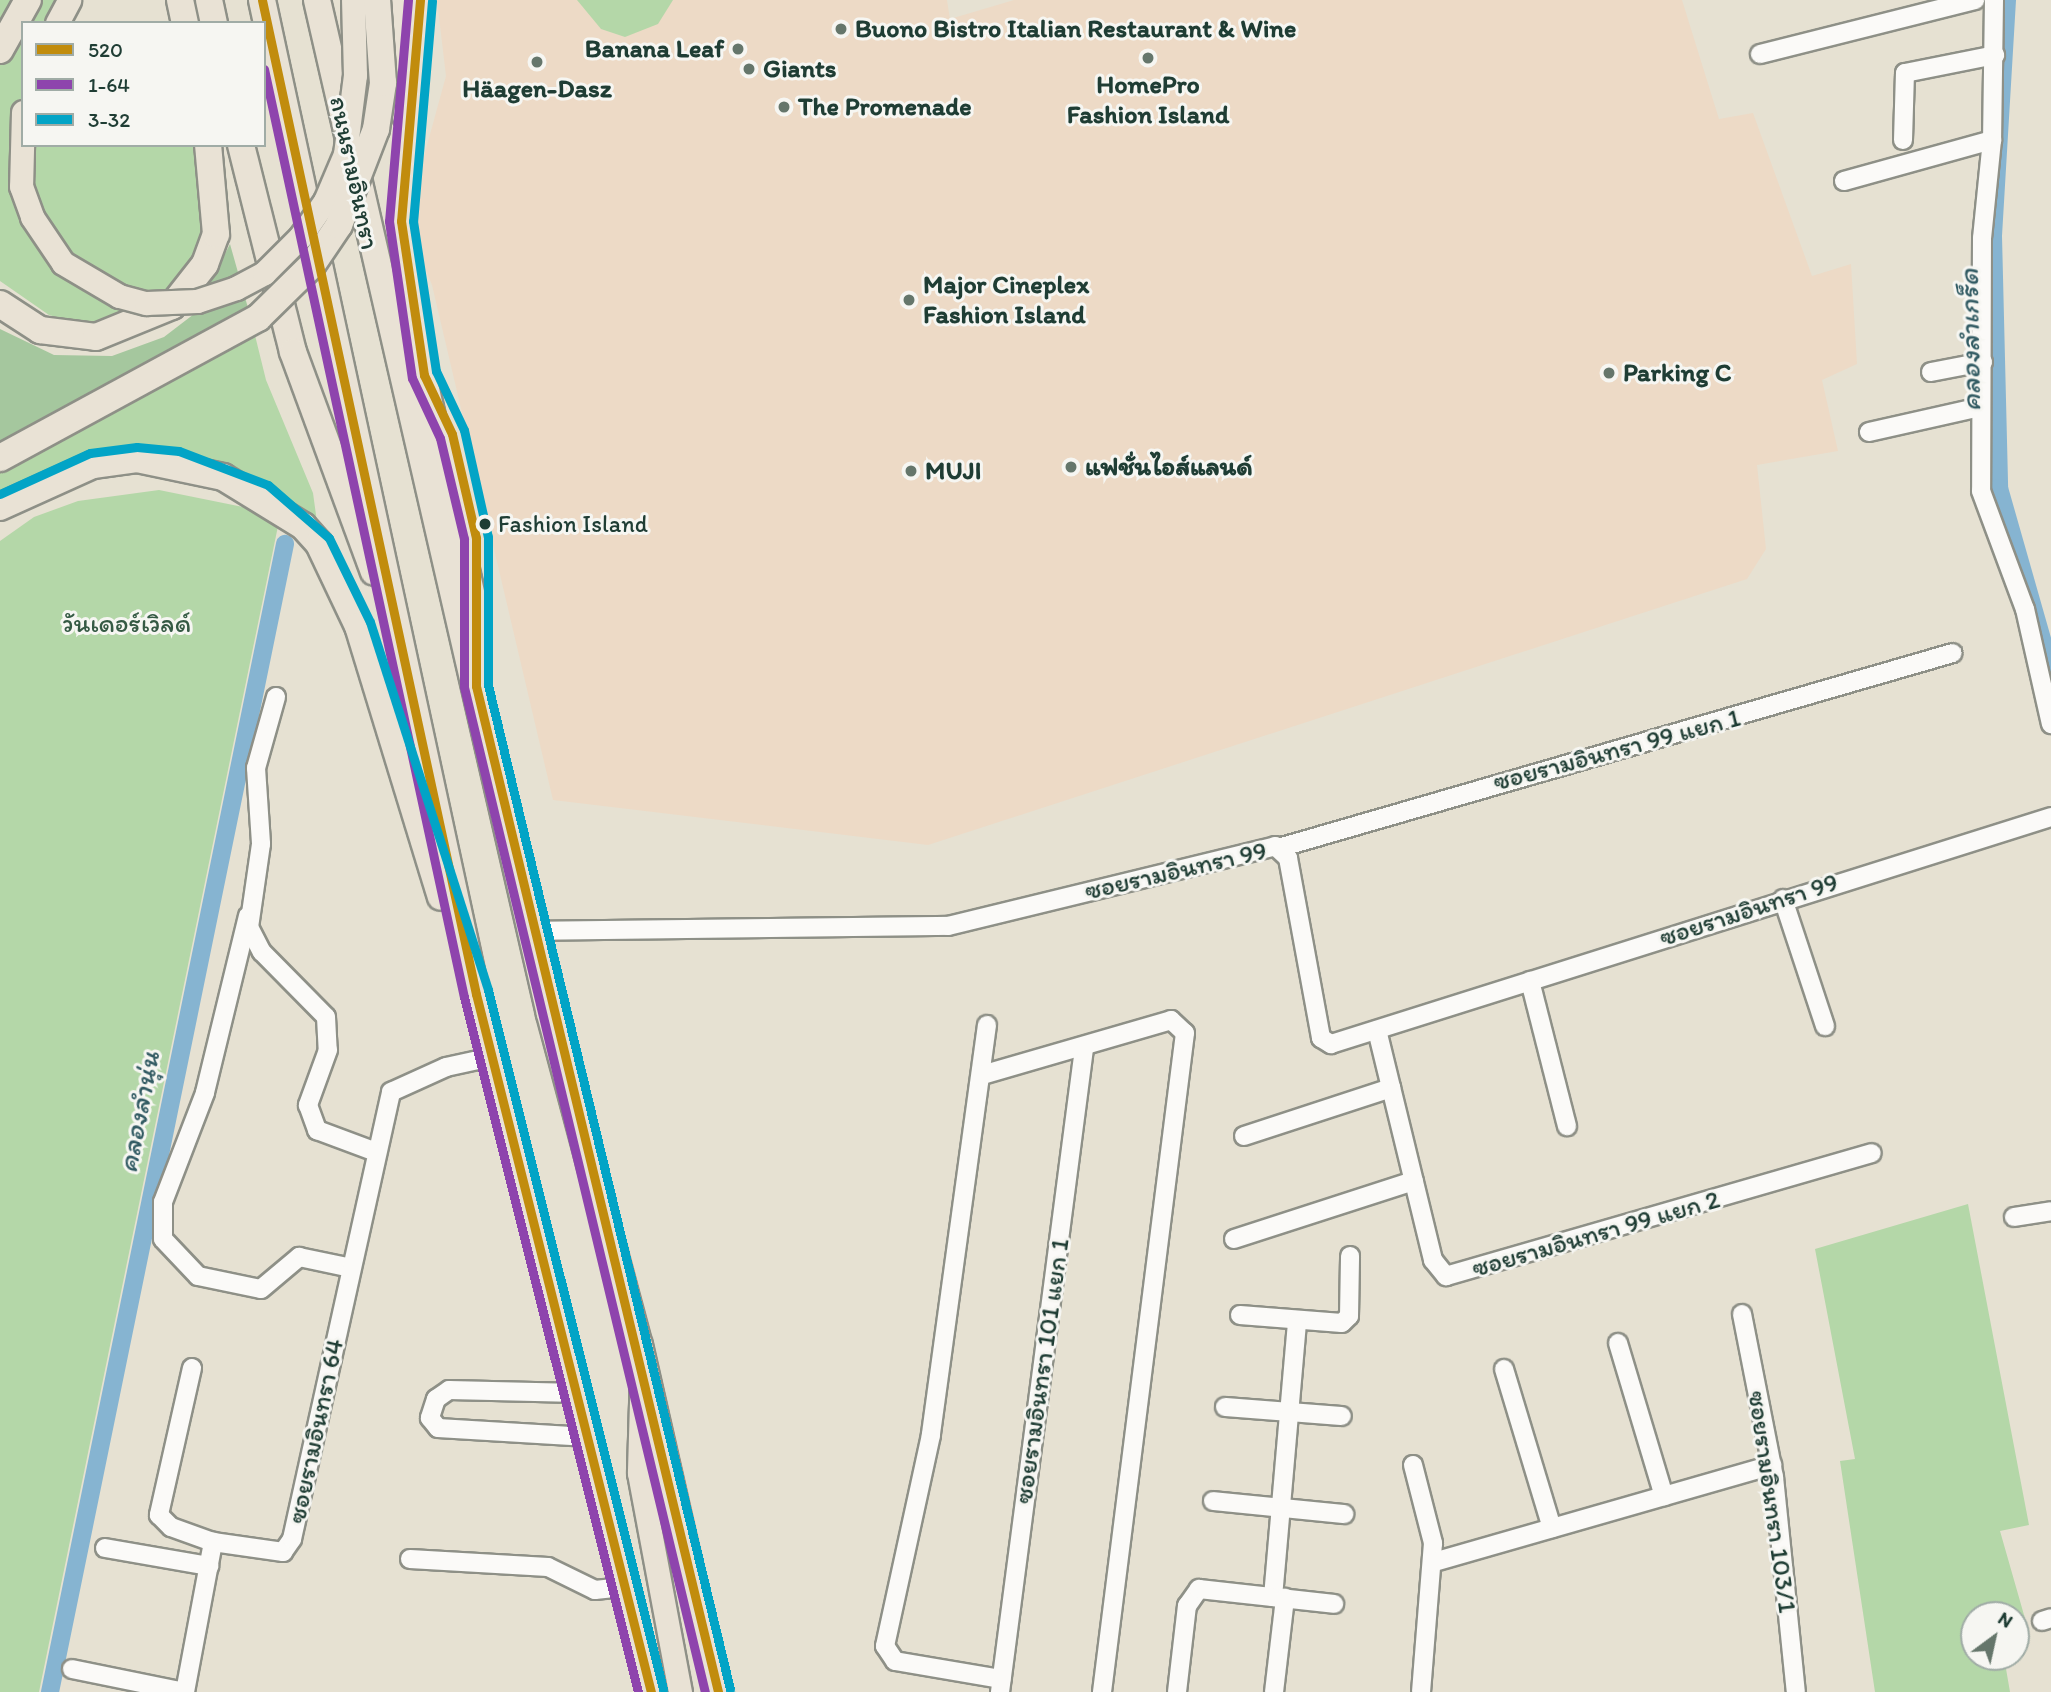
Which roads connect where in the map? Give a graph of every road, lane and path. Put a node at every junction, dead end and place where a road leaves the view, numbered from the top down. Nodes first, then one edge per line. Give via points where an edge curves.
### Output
1 (28, 0) edge
2 (69, 0) edge
3 (180, 0) edge
4 (209, 0) edge
5 (262, 0) edge
6 (317, 0) edge
7 (353, 0) edge
8 (377, 0) edge
9 (393, 0) edge
10 (420, 0) edge
11 (1975, 0) edge
12 (1993, 0) edge
13 (58, 21) edge
14 (185, 21) edge
15 (214, 21) edge
16 (0, 50) edge
17 (1760, 54) dead end
18 (1995, 55) junction
19 (405, 116) junction
20 (1903, 139) dead end
21 (1992, 140) junction
22 (22, 147) edge
23 (208, 147) edge
24 (242, 147) edge
25 (1844, 181) dead end
26 (0, 304) edge
27 (1983, 362) junction
28 (1931, 372) dead end
29 (1980, 408) junction
30 (1869, 432) dead end
31 (0, 458) edge
32 (0, 507) edge
33 (399, 635) junction
34 (1953, 653) dead end
35 (476, 686) junction
36 (276, 696) dead end
37 (2051, 724) edge
38 (2051, 817) edge
39 (1282, 847) junction
40 (1783, 899) junction
41 (248, 916) junction
42 (530, 931) junction
43 (1530, 981) junction
44 (476, 995) junction
45 (987, 1025) dead end
46 (1825, 1026) dead end
47 (1377, 1030) junction
48 (1084, 1049) junction
49 (492, 1057) junction
50 (982, 1075) junction
51 (1391, 1088) junction
52 (1567, 1126) dead end
53 (1244, 1136) dead end
54 (376, 1152) junction
55 (1872, 1153) dead end
56 (1414, 1181) junction
57 (2051, 1211) edge
58 (2014, 1217) dead end
59 (1234, 1239) dead end
60 (1350, 1256) dead end
61 (351, 1268) junction
62 (1741, 1314) dead end
63 (1240, 1315) dead end
64 (1297, 1320) junction
65 (1618, 1343) dead end
66 (643, 1362) junction
67 (192, 1368) dead end
68 (1504, 1368) dead end
69 (578, 1393) junction
70 (1226, 1407) dead end
71 (1289, 1413) junction
72 (1342, 1416) dead end
73 (588, 1437) junction
74 (1413, 1465) dead end
75 (1772, 1465) junction
76 (1664, 1496) junction
77 (1213, 1501) dead end
78 (1281, 1506) junction
79 (1344, 1514) dead end
80 (1552, 1528) junction
81 (213, 1542) junction
82 (105, 1548) dead end
83 (410, 1559) dead end
84 (1434, 1562) junction
85 (209, 1566) junction
86 (626, 1587) junction
87 (1279, 1598) junction
88 (1334, 1604) dead end
89 (72, 1669) dead end
90 (1000, 1686) edge
91 (185, 1692) edge
92 (651, 1692) edge
93 (680, 1692) edge
94 (718, 1692) edge
95 (1102, 1692) edge
96 (1177, 1692) edge
97 (1274, 1692) edge
98 (1421, 1692) edge
99 (1796, 1692) edge

1 - 16 highway
2 - 13 main road
3 - 14 highway
4 - 15 highway
5 - 33 highway, ถนนรามอินทรา
6 - 35 highway, ถนนรามอินทรา via 378,286
7 - 22 main road, bridge via 355,75 345,154 326,201 300,237 264,273 236,288 197,301 146,303 119,296 63,263 32,217 21,186
8 - 31 highway, bridge via 383,83 376,129 339,225 312,265 258,318
9 - 19 highway
10 - 19 main road
11 - 17 street
12 - 18 street
18 - 20 street via 1905,73
18 - 21 street
19 - 35 main road via 405,260 474,601
21 - 25 street
21 - 27 street via 1982,238
23 - 26 highway via 216,234 205,264 172,306 96,337 40,330
24 - 33 highway via 293,352 345,505
27 - 28 street
27 - 29 street
29 - 30 street
29 - 37 street via 1981,491 2025,609
32 - 44 highway via 71,473 137,458 223,477 303,526 319,544 358,626
33 - 44 highway, ถนนรามอินทรา
34 - 39 street, ซอยรามอินทรา 99 แยก 1
35 - 42 highway, ถนนรามอินทรา
36 - 41 street via 256,768 261,844
38 - 40 street, ซอยรามอินทรา 99
39 - 42 street, ซอยรามอินทรา 99 via 948,926
39 - 47 street, ซอยรามอินทรา 99 via 1321,1038 1331,1044
40 - 43 street, ซอยรามอินทรา 99
40 - 46 street
41 - 54 street via 261,952 326,1017 328,1050 309,1105 317,1130
41 - 61 street via 205,1093 163,1202 163,1239 198,1276 261,1289 299,1257
42 - 66 highway, ถนนรามอินทรา
43 - 47 street, ซอยรามอินทรา 99
43 - 52 street
44 - 49 highway, ถนนรามอินทรา
45 - 50 street
47 - 51 street, ซอยรามอินทรา 99 แยก 2
48 - 50 street
48 - 90 street, ซอยรามอินทรา 101 แยก 1
48 - 95 street via 1171,1020 1185,1033
49 - 54 street, ซอยรามอินทรา 64 via 397,1086
49 - 69 highway, ถนนรามอินทรา
50 - 90 street via 929,1447 885,1646 895,1661
51 - 53 street
51 - 56 street, ซอยรามอินทรา 99 แยก 2
54 - 61 street, ซอยรามอินทรา 64
55 - 56 street, ซอยรามอินทรา 99 แยก 2 via 1446,1276 1433,1259
56 - 59 street
57 - 58 street
60 - 64 street via 1346,1320
61 - 81 street, ซอยรามอินทรา 64 via 289,1546 275,1554
62 - 75 street, ซอยรามอินทรา 103/1
63 - 64 street
64 - 71 street
65 - 76 street
66 - 93 main road via 639,1473
66 - 94 highway, ถนนรามอินทรา
67 - 81 street, ซอยรามอินทรา 64 via 159,1515 171,1527
68 - 80 street
69 - 73 highway, ถนนรามอินทรา
69 - 73 street via 449,1390 436,1399 430,1418 438,1428
70 - 71 street
71 - 72 street
71 - 78 street
73 - 86 highway, ถนนรามอินทรา
74 - 84 street via 1432,1526
75 - 76 street
75 - 99 street, ซอยรามอินทรา 103/1
76 - 80 street
77 - 78 street
78 - 79 street
78 - 87 street
80 - 84 street
81 - 85 street
82 - 85 street
83 - 86 street via 548,1567 595,1590
84 - 98 street
85 - 91 street
86 - 92 highway, ถนนรามอินทรา
87 - 88 street
87 - 96 street via 1199,1589 1189,1595
87 - 97 street
89 - 91 street

